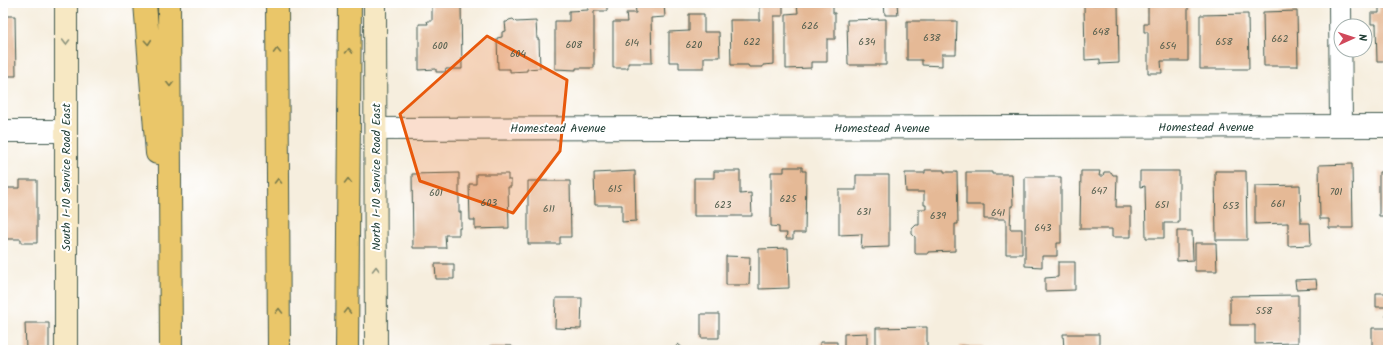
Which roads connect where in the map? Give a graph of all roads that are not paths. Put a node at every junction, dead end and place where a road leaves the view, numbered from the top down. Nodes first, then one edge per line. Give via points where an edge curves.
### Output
1 (66, 3) edge
2 (145, 3) edge
3 (170, 3) edge
4 (277, 3) edge
5 (350, 3) edge
6 (375, 3) edge
7 (1340, 3) edge
8 (1341, 126) junction
9 (1388, 126) edge
10 (376, 129) junction
11 (3, 131) edge
12 (66, 131) junction
13 (170, 323) junction
14 (66, 350) edge
15 (171, 350) edge
16 (279, 350) edge
17 (346, 350) edge
18 (376, 350) edge

1 -> 12 street, South I-10 Service Road East
2 -> 13 highway
3 -> 13 highway
16 -> 4 highway
17 -> 5 highway
6 - 10 street, North I-10 Service Road East
7 - 8 street
8 - 9 street, Homestead Avenue
8 - 10 street, Homestead Avenue
18 -> 10 street, North I-10 Service Road East
11 - 12 street
12 - 14 street, South I-10 Service Road East
13 - 15 highway

